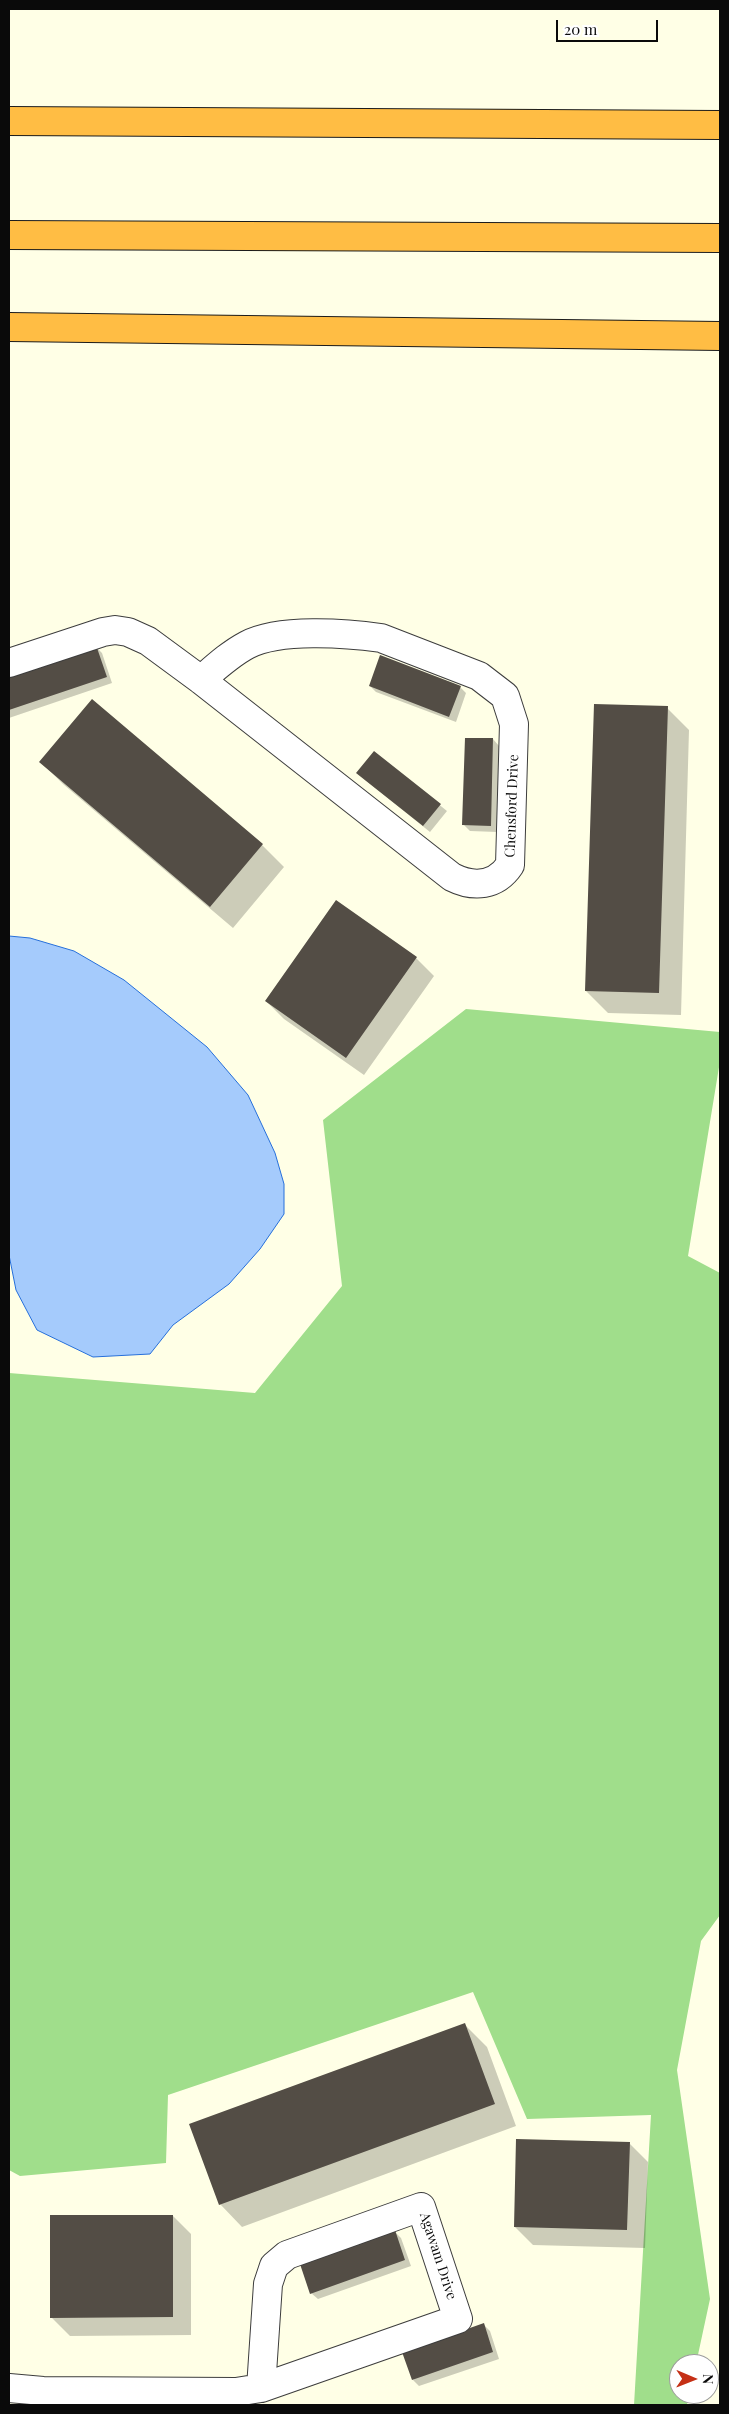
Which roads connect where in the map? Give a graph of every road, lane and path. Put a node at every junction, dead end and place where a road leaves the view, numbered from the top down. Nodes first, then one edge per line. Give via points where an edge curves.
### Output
1 (9, 121) edge
2 (720, 124) edge
3 (9, 235) edge
4 (720, 238) edge
5 (9, 327) edge
6 (720, 336) edge
7 (9, 663) edge
8 (201, 680) junction
9 (9, 2388) edge
10 (261, 2388) junction

1 - 2 highway
3 - 4 highway
5 - 6 highway
7 - 8 street, Chensford Drive via 115,630 148,641
8 - 8 street, Chensford Drive via 452,877 464,883 486,883 495,880 510,865 514,724 505,696 487,680 381,638 281,634 248,644
9 - 10 street, Agawam Drive via 236,2392
10 - 10 street, Agawam Drive via 458,2319 421,2206 287,2255 274,2266 268,2284

